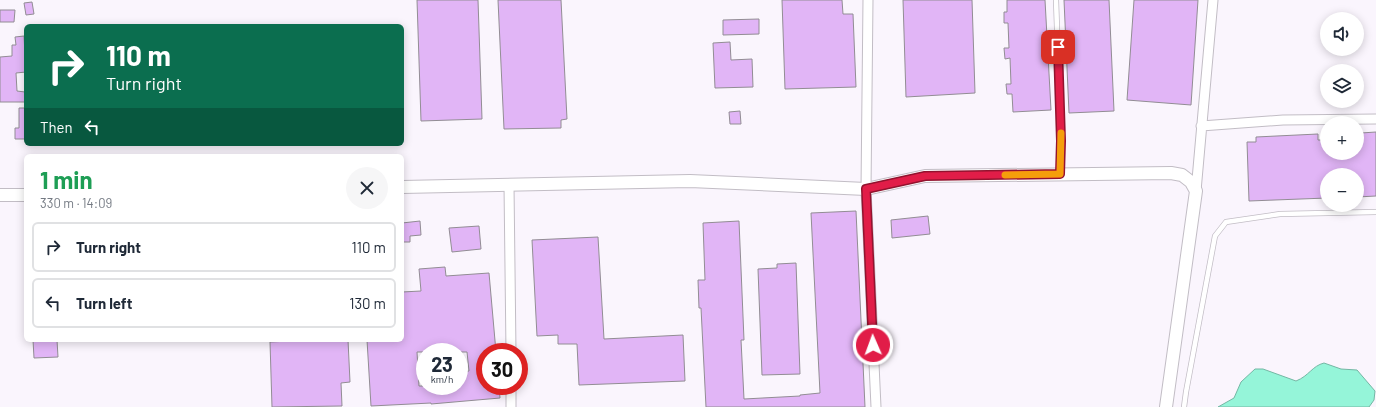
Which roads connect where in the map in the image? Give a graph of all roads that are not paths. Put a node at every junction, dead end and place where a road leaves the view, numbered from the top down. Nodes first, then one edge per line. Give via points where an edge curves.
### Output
1 (868, 0) edge
2 (1056, 0) edge
3 (1213, 0) edge
4 (1376, 119) edge
5 (1201, 126) junction
6 (1060, 174) junction
7 (509, 185) junction
8 (404, 187) edge
9 (866, 189) junction
10 (1196, 191) junction
11 (0, 195) edge
12 (24, 195) edge
13 (1376, 212) edge
14 (511, 343) edge
15 (511, 395) edge
16 (511, 407) edge
17 (876, 407) edge
18 (1166, 407) edge
19 (1184, 407) edge

1 - 9 street
2 - 6 lane
3 - 5 street
4 - 5 street via 1283,120
5 - 10 street
6 - 9 street via 925,176
6 - 10 street via 1171,173 1182,175 1191,182
7 - 8 street
7 - 9 street via 690,181
7 - 14 street
9 - 17 street
10 - 18 street
11 - 12 street
13 - 19 lane via 1280,214 1226,222 1215,236
15 - 16 street

